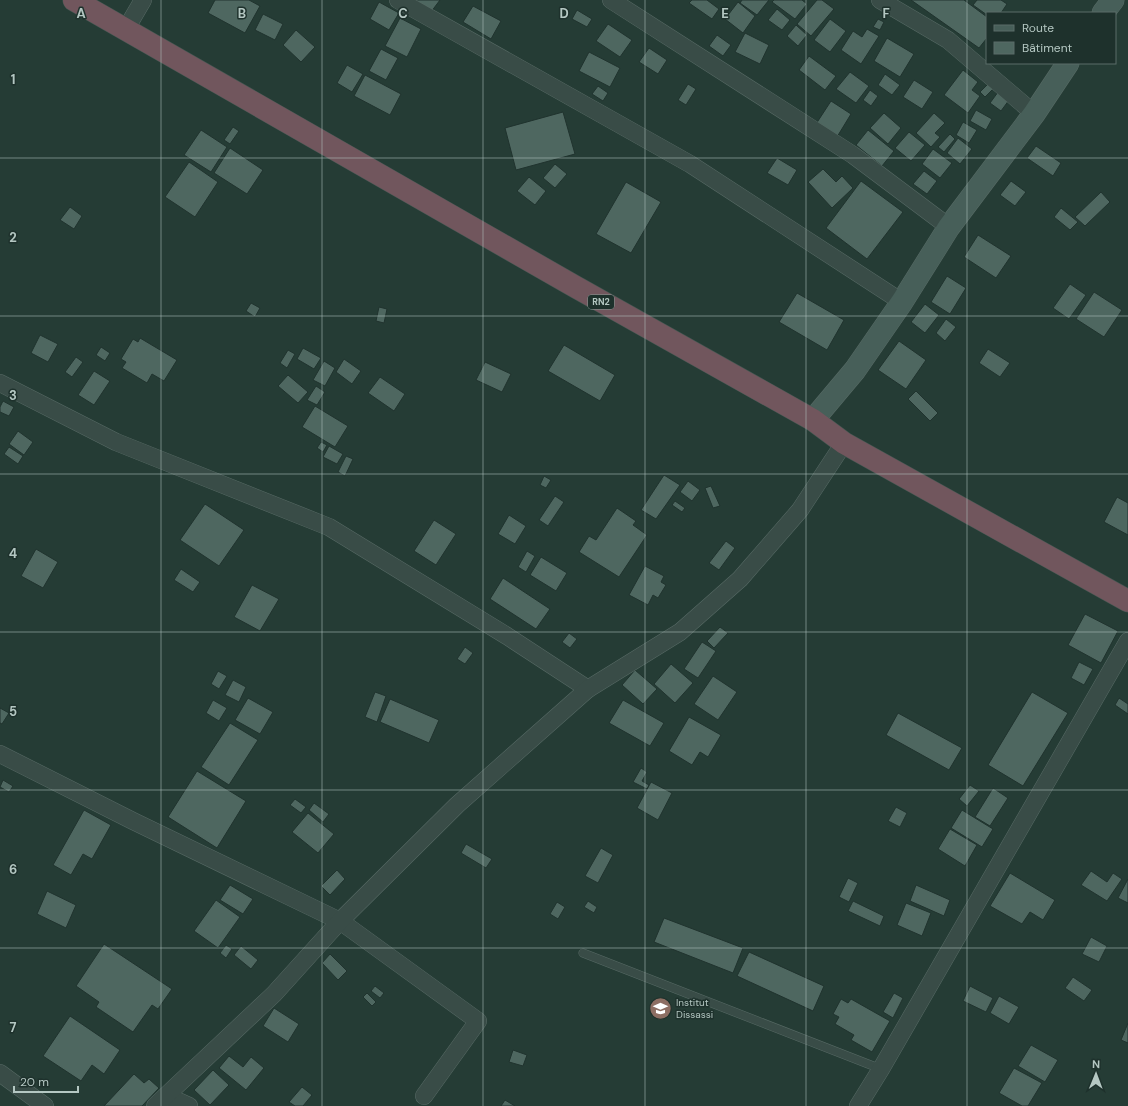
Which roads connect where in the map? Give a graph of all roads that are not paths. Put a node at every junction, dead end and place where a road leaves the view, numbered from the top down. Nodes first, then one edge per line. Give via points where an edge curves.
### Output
1 (74, 0) edge
2 (143, 0) edge
3 (398, 0) edge
4 (611, 0) edge
5 (1113, 0) edge
6 (885, 2) edge
7 (1104, 12) edge
8 (126, 29) junction
9 (1067, 64) edge
10 (1035, 112) junction
11 (949, 227) junction
12 (902, 302) junction
13 (0, 383) edge
14 (813, 420) junction
15 (844, 443) junction
16 (1128, 601) edge
17 (1128, 642) edge
18 (588, 689) junction
19 (0, 754) edge
20 (340, 921) junction
21 (583, 953) dead end
22 (881, 1069) junction
23 (0, 1073) edge
24 (424, 1096) dead end
25 (161, 1101) edge
26 (45, 1106) edge
27 (189, 1106) edge
28 (858, 1106) edge

1 - 8 highway, RN2
2 - 8 street
3 - 12 street via 690,164
4 - 11 street via 852,156
5 - 7 street
6 - 10 street via 948,40
8 - 14 highway, RN2
9 - 10 street
10 - 11 street
11 - 12 street
12 - 14 street via 855,370
13 - 18 street via 116,442 329,527
14 - 15 highway, RN2
15 - 16 highway, RN2
15 - 18 street via 800,510 740,578 680,632
17 - 22 street
18 - 20 street via 457,805
19 - 20 street via 133,822
20 - 24 street via 478,1021
20 - 25 street via 274,994
21 - 22 lane
22 - 28 street
23 - 26 street
25 - 27 street

